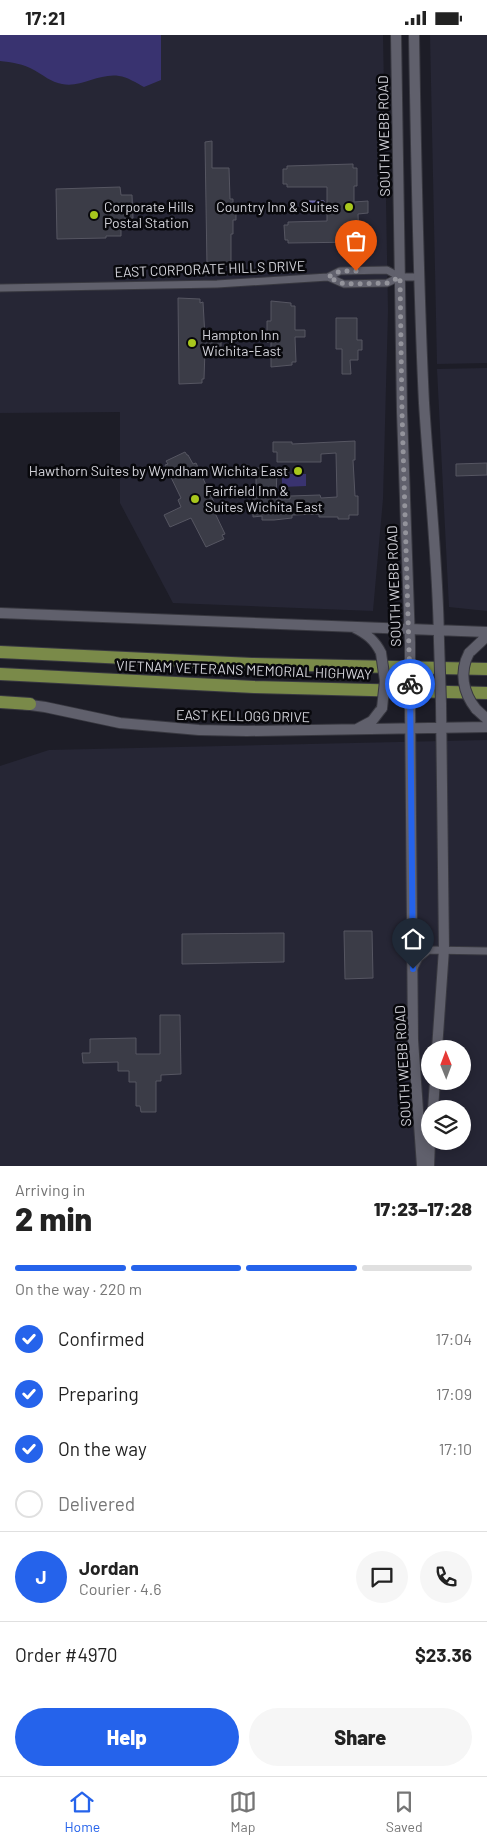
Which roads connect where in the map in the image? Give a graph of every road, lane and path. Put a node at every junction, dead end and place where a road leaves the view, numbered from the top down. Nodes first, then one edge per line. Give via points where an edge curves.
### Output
1 (396, 35) edge
2 (414, 35) edge
3 (328, 277) junction
4 (400, 277) junction
5 (418, 277) junction
6 (0, 288) edge
7 (0, 613) edge
8 (351, 626) junction
9 (409, 628) junction
10 (439, 629) junction
11 (487, 634) edge
12 (0, 652) edge
13 (487, 669) edge
14 (0, 674) edge
15 (487, 693) edge
16 (0, 702) edge
17 (30, 704) junction
18 (0, 706) edge
19 (487, 719) edge
20 (487, 727) edge
21 (441, 728) junction
22 (410, 729) junction
23 (353, 730) junction
24 (444, 949) junction
25 (487, 951) edge
26 (413, 969) junction
27 (438, 1040) edge
28 (429, 1150) edge
29 (422, 1166) edge
30 (428, 1166) edge

1 - 4 main road, SOUTH WEBB ROAD
2 - 5 main road
3 - 4 street, EAST CORPORATE HILLS DRIVE via 344,284 387,283
3 - 4 street via 340,271 387,270
3 - 6 street, EAST CORPORATE HILLS DRIVE via 217,284
4 - 5 street, EAST CORPORATE HILLS DRIVE
4 - 9 main road, SOUTH WEBB ROAD
5 - 10 main road
7 - 8 main road
8 - 9 main road
8 - 23 main road, bridge via 376,643 381,653 385,681 382,708 372,721
9 - 10 main road
9 - 22 main road, SOUTH WEBB ROAD, bridge
10 - 11 main road
10 - 21 main road, bridge
11 - 19 main road, bridge via 469,653 464,670 468,696
12 - 13 highway, VIETNAM VETERANS MEMORIAL HIGHWAY via 252,665
14 - 15 highway, VIETNAM VETERANS MEMORIAL HIGHWAY via 254,687
16 - 17 highway
17 - 18 main road, EAST KELLOGG DRIVE
17 - 23 main road, EAST KELLOGG DRIVE via 120,723 183,729
20 - 21 main road, EAST KELLOGG DRIVE
21 - 22 main road, EAST KELLOGG DRIVE
21 - 24 main road
22 - 23 main road, EAST KELLOGG DRIVE
22 - 26 main road, SOUTH WEBB ROAD
24 - 25 street
24 - 26 street via 429,950
24 - 27 main road
26 - 29 main road, SOUTH WEBB ROAD via 413,1040
28 - 30 main road

